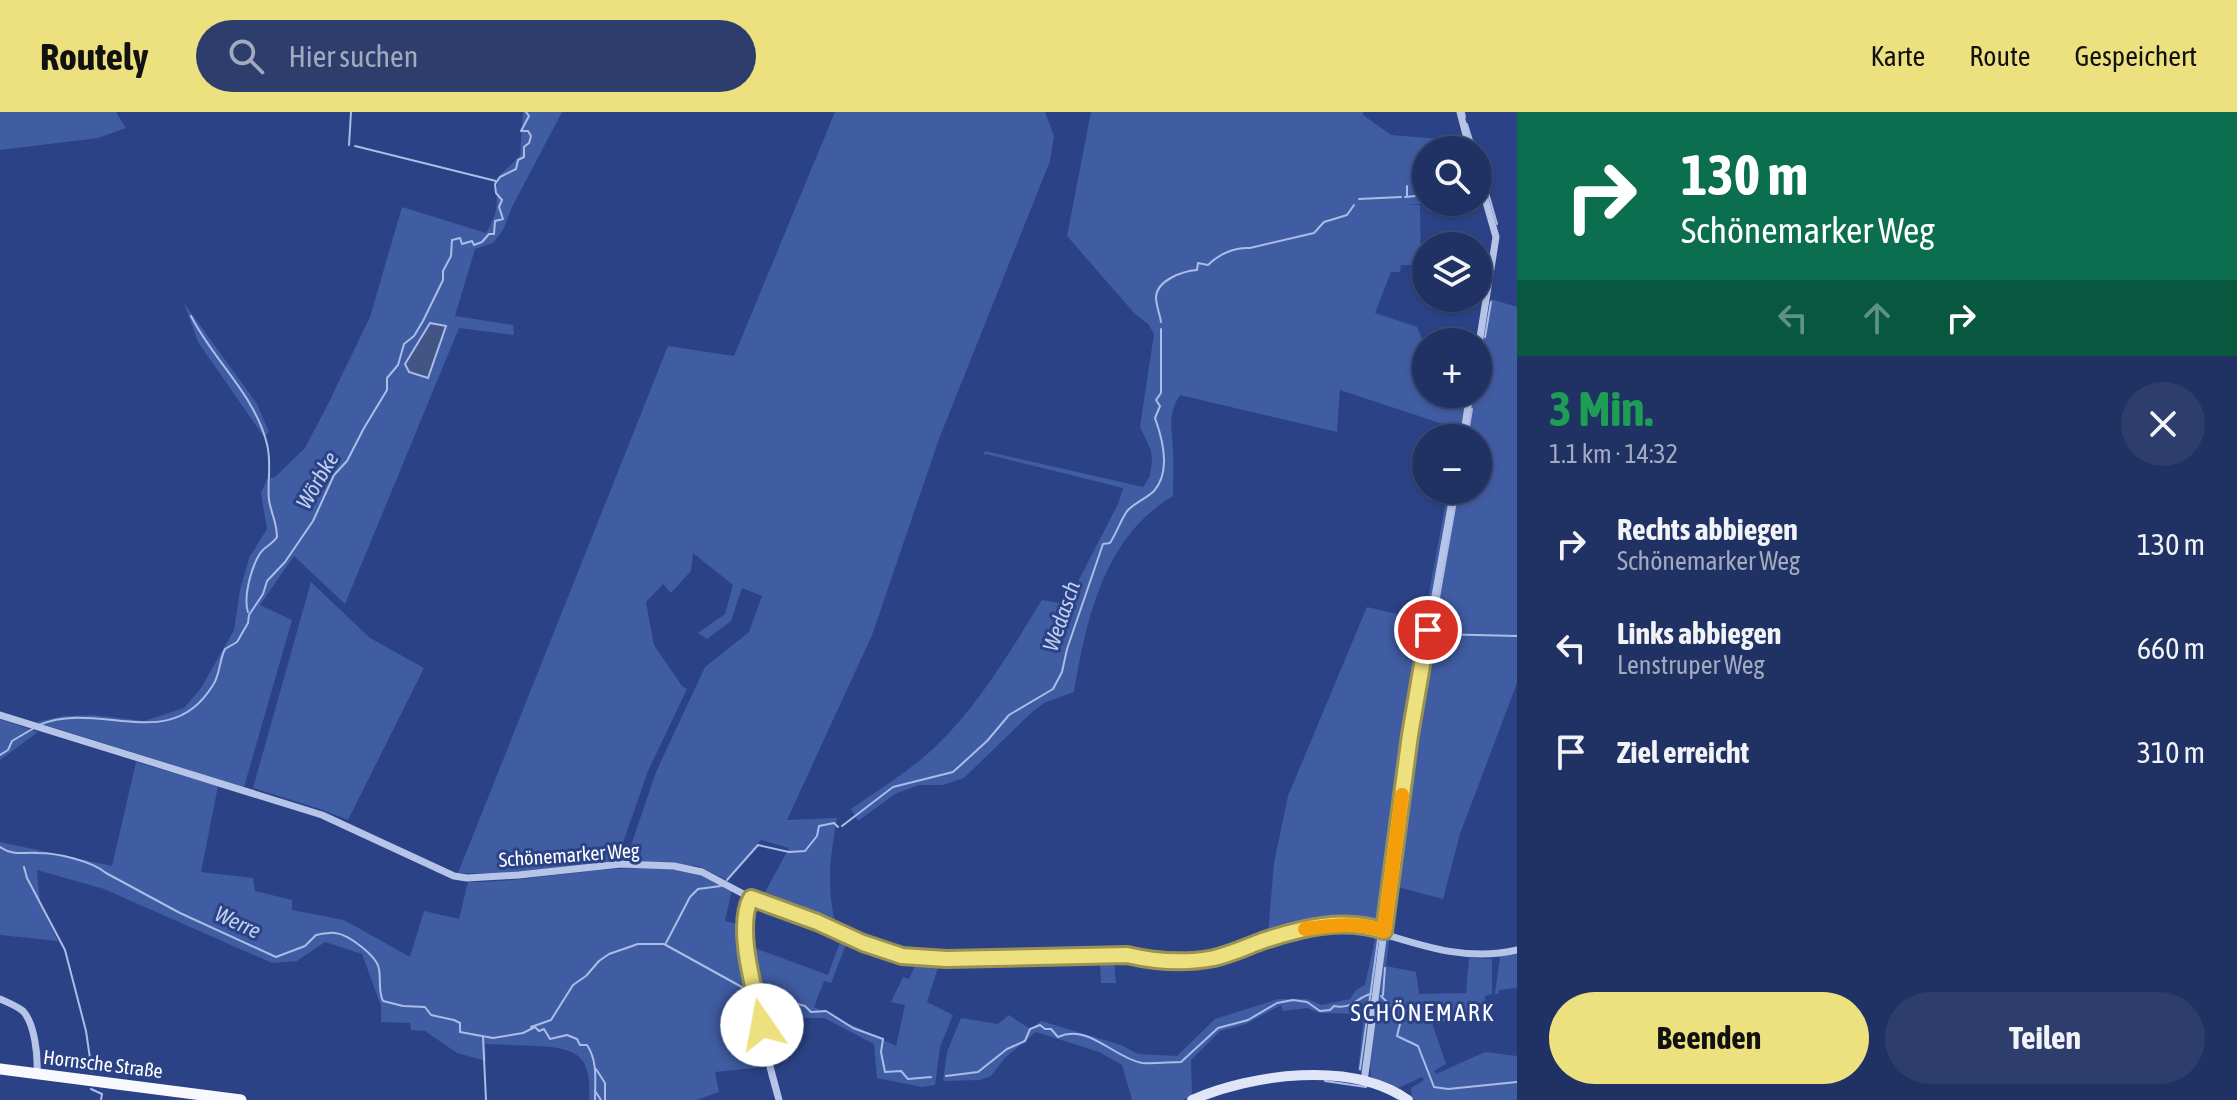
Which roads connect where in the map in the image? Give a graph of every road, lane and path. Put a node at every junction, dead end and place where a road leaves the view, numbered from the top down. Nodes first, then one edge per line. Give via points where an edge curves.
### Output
1 (1460, 112) edge
2 (1466, 136) edge
3 (1490, 216) edge
4 (1482, 328) edge
5 (1451, 504) edge
6 (0, 715) edge
7 (751, 898) junction
8 (1384, 932) junction
9 (1517, 950) edge
10 (0, 999) edge
11 (0, 1069) edge
12 (37, 1073) junction
13 (1364, 1082) junction
14 (241, 1100) edge
15 (779, 1100) edge
16 (1192, 1100) edge
17 (1408, 1100) edge

1 - 2 street
3 - 4 street via 1496,237
5 - 8 street via 1410,735
6 - 7 street, Schönemarker Weg via 322,815 454,876 621,864 674,866 702,872
7 - 8 street, Schönemarker Weg via 884,951 923,958 1127,955 1183,962 1222,956 1308,929 1350,924
7 - 15 street via 746,951
8 - 9 street, Schönemarker Weg via 1467,955
8 - 13 street
10 - 12 street via 28,1019
11 - 12 main road, Hornsche Straße
12 - 14 main road, Hornsche Straße
13 - 16 street via 1263,1078
13 - 17 street

